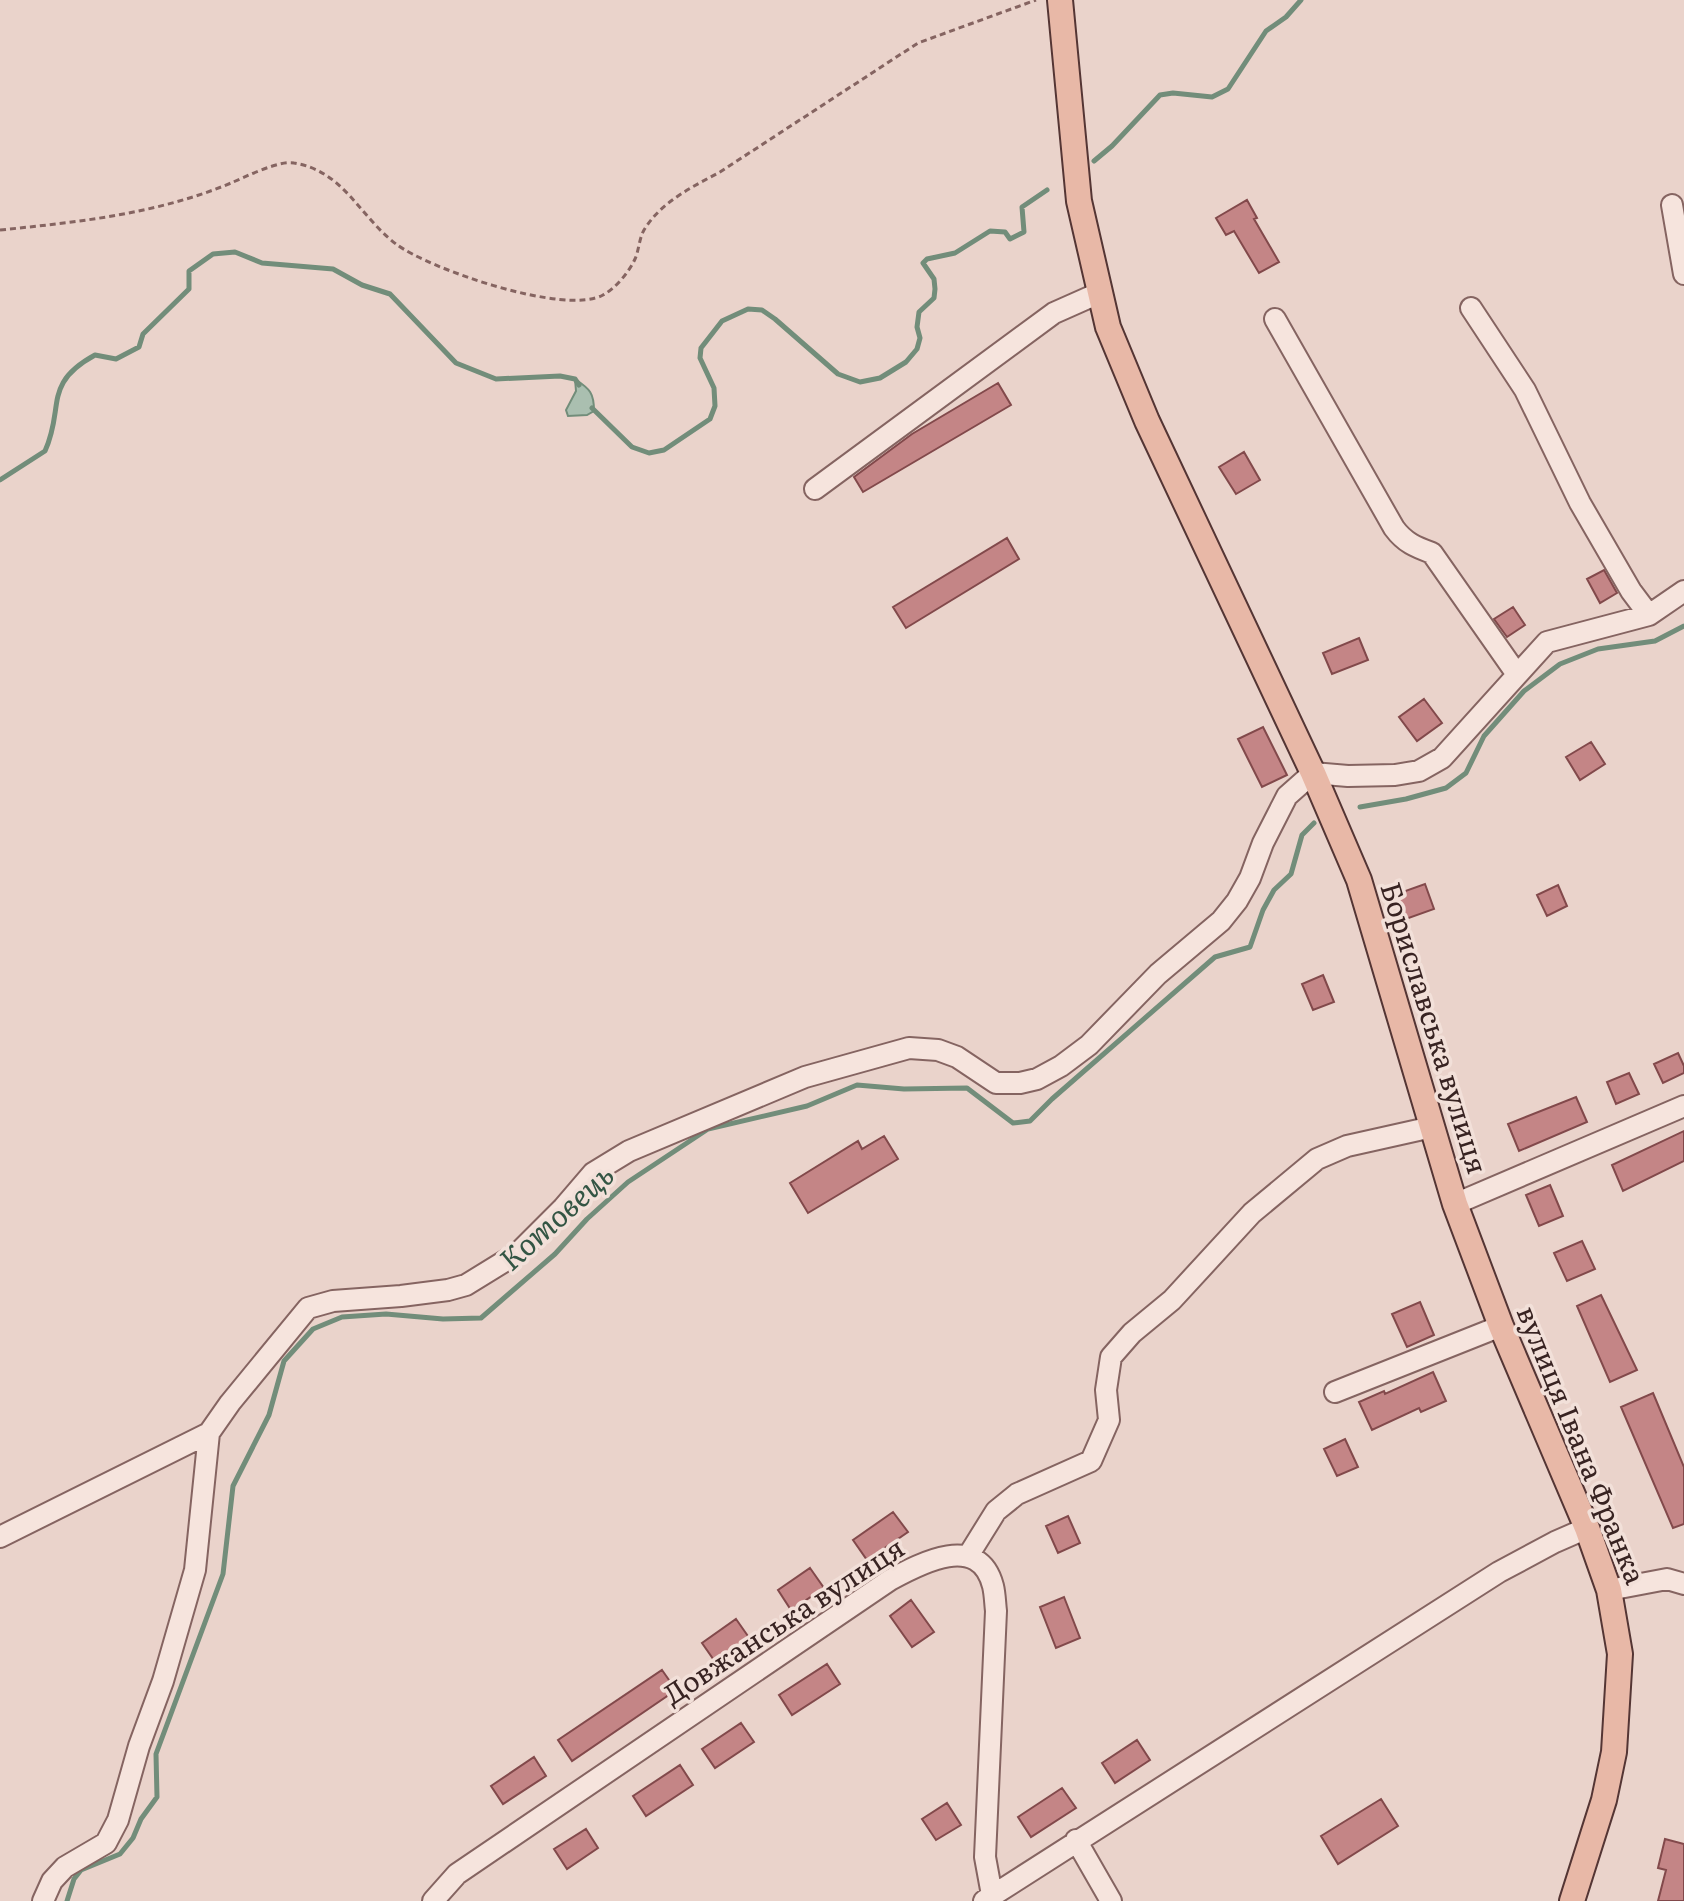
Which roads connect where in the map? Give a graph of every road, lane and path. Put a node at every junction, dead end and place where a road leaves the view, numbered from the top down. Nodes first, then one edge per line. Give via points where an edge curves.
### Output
1 (1036, 0) edge
2 (1060, 0) edge
3 (1672, 205) dead end
4 (0, 230) edge
5 (1684, 274) edge
6 (1099, 293) junction
7 (1471, 308) dead end
8 (1275, 319) dead end
9 (815, 489) dead end
10 (1684, 591) edge
11 (1649, 615) junction
12 (1516, 673) junction
13 (1313, 773) junction
14 (1684, 1106) edge
15 (1432, 1127) junction
16 (1455, 1204) junction
17 (1501, 1326) junction
18 (1335, 1392) dead end
19 (209, 1433) junction
20 (1587, 1528) junction
21 (0, 1537) edge
22 (968, 1556) junction
23 (1684, 1584) edge
24 (1609, 1590) junction
25 (1076, 1840) junction
26 (988, 1898) edge
27 (43, 1901) edge
28 (433, 1901) edge
29 (1111, 1901) edge
30 (1572, 1901) edge

1 - 4 path via 918,43 689,189 643,232 634,261 602,296 571,301 517,292 434,266 397,245 348,191 320,172 291,162 161,208
2 - 6 main road, Бориславська вулиця via 1079,201
3 - 5 street
6 - 9 street via 1054,313
6 - 13 main road, Бориславська вулиця via 1147,421
7 - 11 street via 1525,390 1580,503
8 - 12 street via 1394,528 1414,547 1432,553
10 - 11 street
11 - 12 street via 1547,642
12 - 13 street via 1442,758 1419,771
13 - 15 main road, Бориславська вулиця via 1359,880
13 - 19 street via 1287,796 1250,878 1221,921 1061,1066 1037,1079 996,1083 957,1057 909,1048 805,1077 629,1151 593,1173 518,1253 466,1285 308,1308
14 - 16 street, Бориславська вулиця
15 - 16 main road, Бориславська вулиця
15 - 22 street via 1347,1146 1317,1159 1252,1213 1111,1357 1109,1420 1091,1461 1017,1494 996,1511
16 - 17 main road, вулиця Івана Франка
17 - 18 street
17 - 20 main road, вулиця Івана Франка
19 - 21 street
19 - 27 street via 195,1570 122,1811 106,1843 65,1867
20 - 24 main road, вулиця Івана Франка
20 - 25 street via 1499,1572
22 - 26 street via 993,1584 996,1611 985,1857
22 - 28 street, Довжанська вулиця via 923,1561 890,1580 457,1874
23 - 24 street via 1667,1579
24 - 30 main road, вулиця Івана Франка via 1620,1654 1614,1752
25 - 26 street
25 - 29 street

